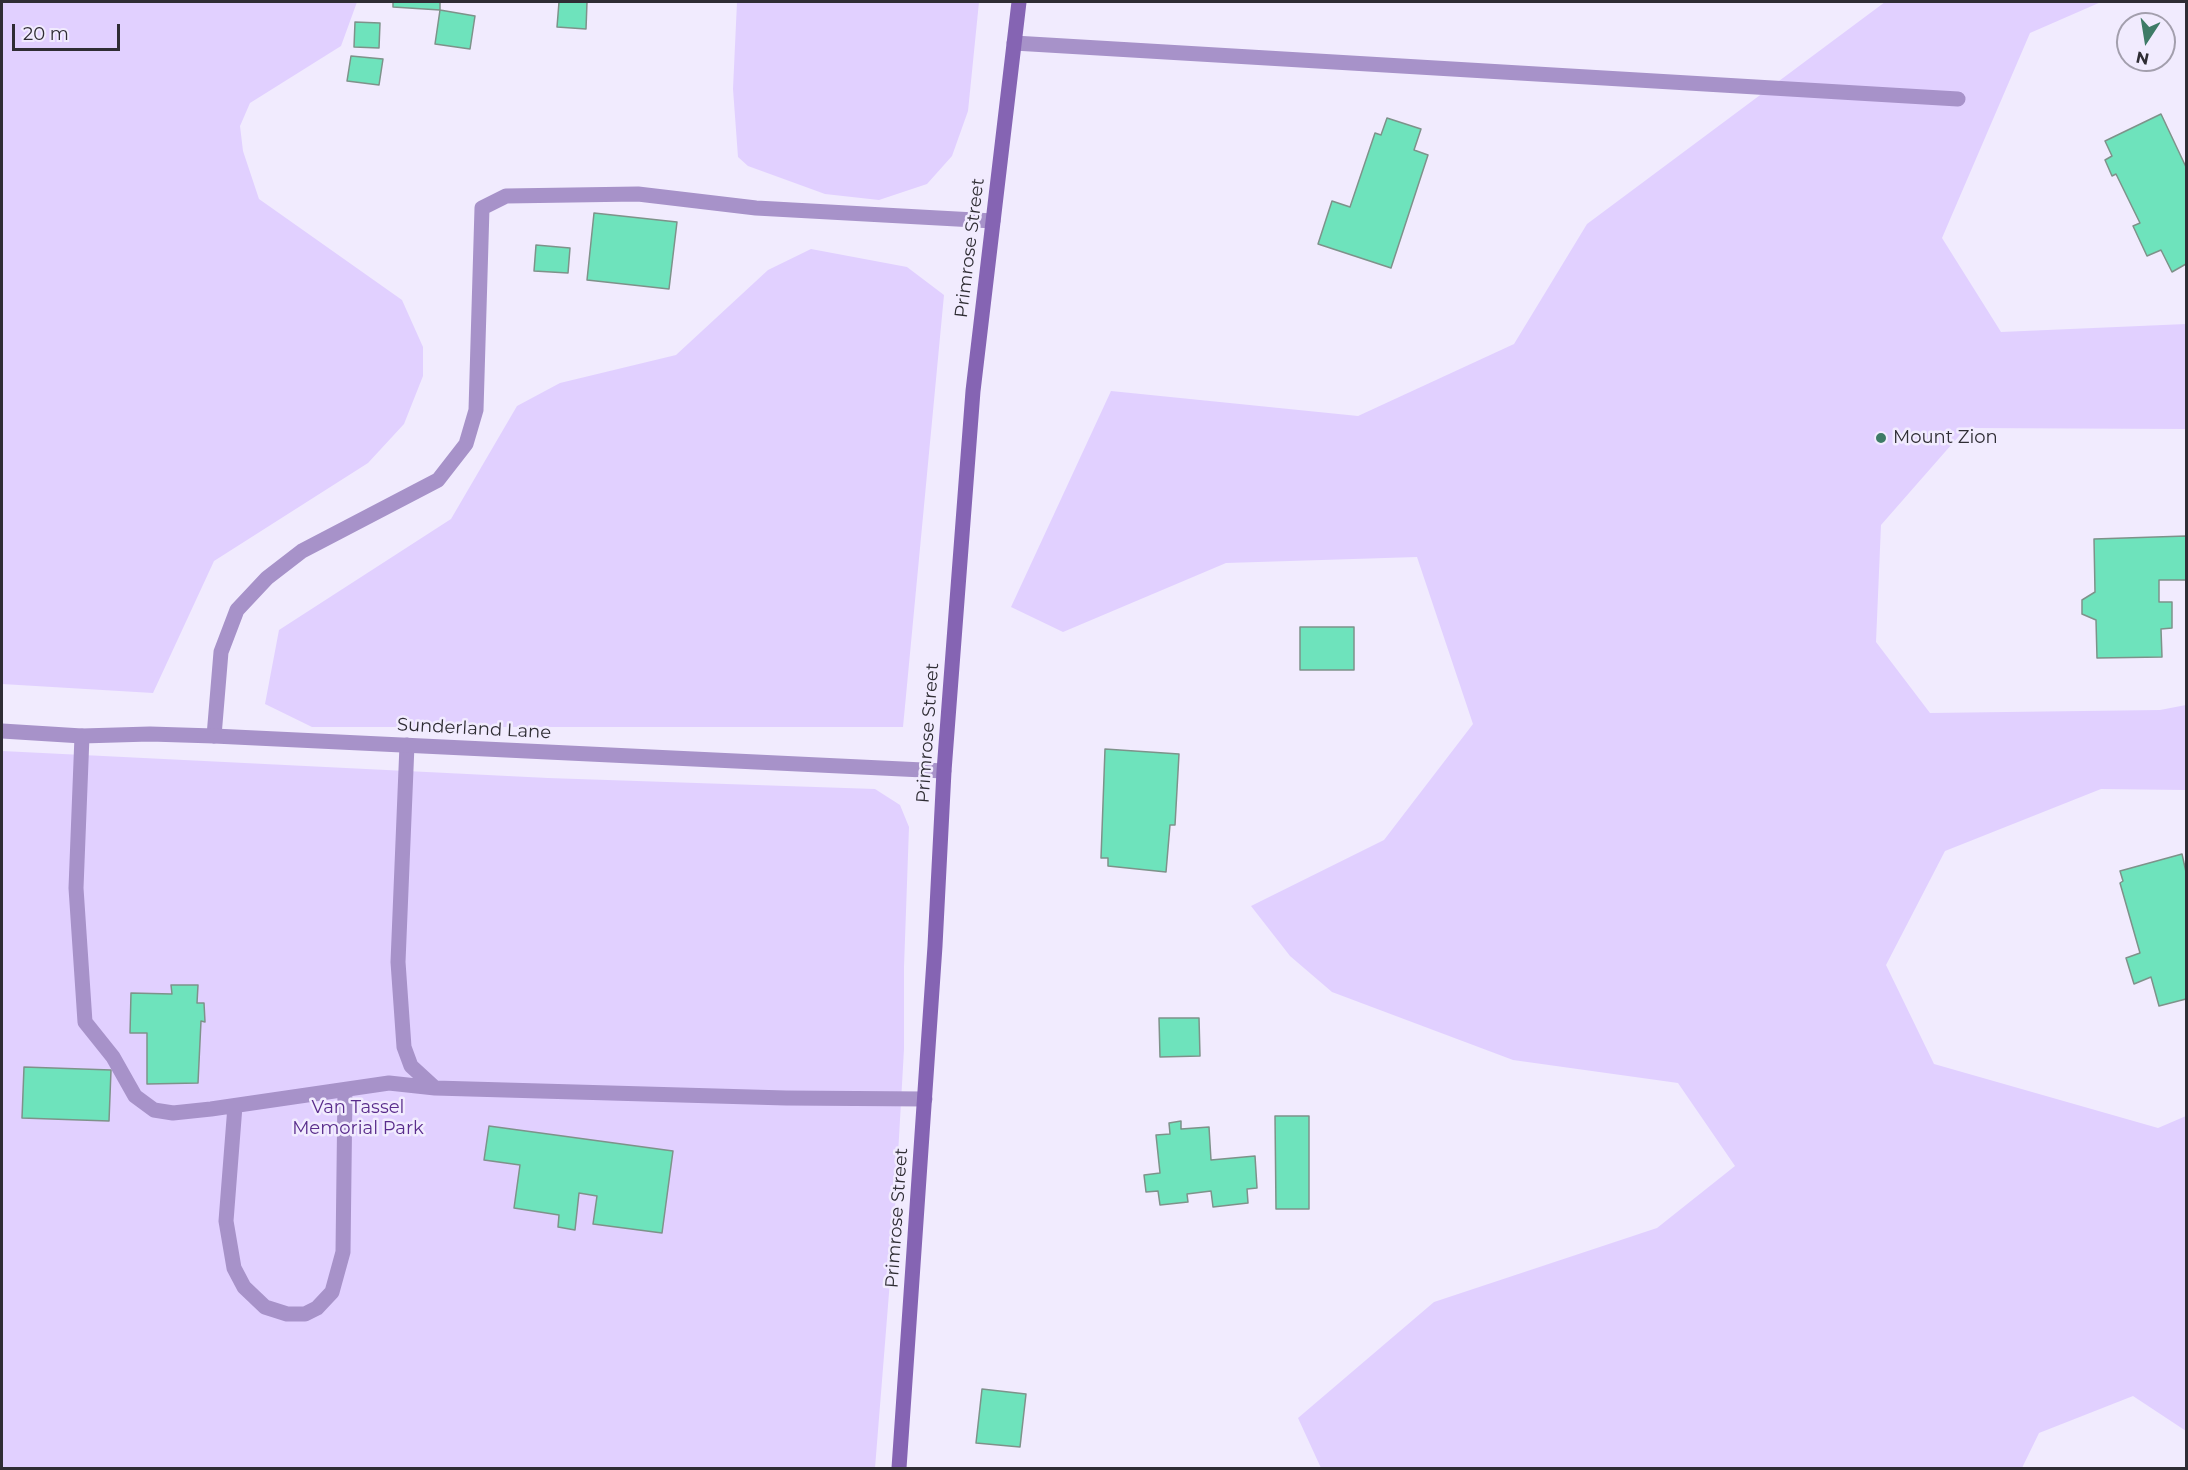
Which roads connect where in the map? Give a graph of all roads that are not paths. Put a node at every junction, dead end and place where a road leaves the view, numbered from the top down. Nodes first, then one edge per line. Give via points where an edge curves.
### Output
1 (1019, 2) edge
2 (1014, 43) junction
3 (1958, 99) dead end
4 (993, 221) junction
5 (2, 731) edge
6 (82, 736) junction
7 (214, 736) junction
8 (407, 745) junction
9 (944, 771) junction
10 (435, 1088) junction
11 (345, 1090) junction
12 (925, 1099) junction
13 (235, 1106) junction
14 (899, 1468) edge

1 - 2 main road, Primrose Street
2 - 3 street
2 - 4 main road, Primrose Street
4 - 7 street via 756,208 638,194 506,196 482,208 476,410 466,444 438,480 302,551 267,578 237,610 221,652
4 - 9 main road, Primrose Street via 973,391
5 - 6 street, Sunderland Lane
6 - 7 street, Sunderland Lane
6 - 13 street via 76,888 85,1022 113,1057 135,1096 154,1110 173,1113
7 - 8 street, Sunderland Lane
8 - 9 street, Sunderland Lane
8 - 10 street via 398,962 404,1047 411,1066
9 - 12 main road, Primrose Street
10 - 11 street via 389,1083
10 - 12 street
11 - 13 street
11 - 13 street via 343,1252 332,1292 305,1314 287,1314 265,1307 244,1287 234,1268 226,1221
12 - 14 main road, Primrose Street

